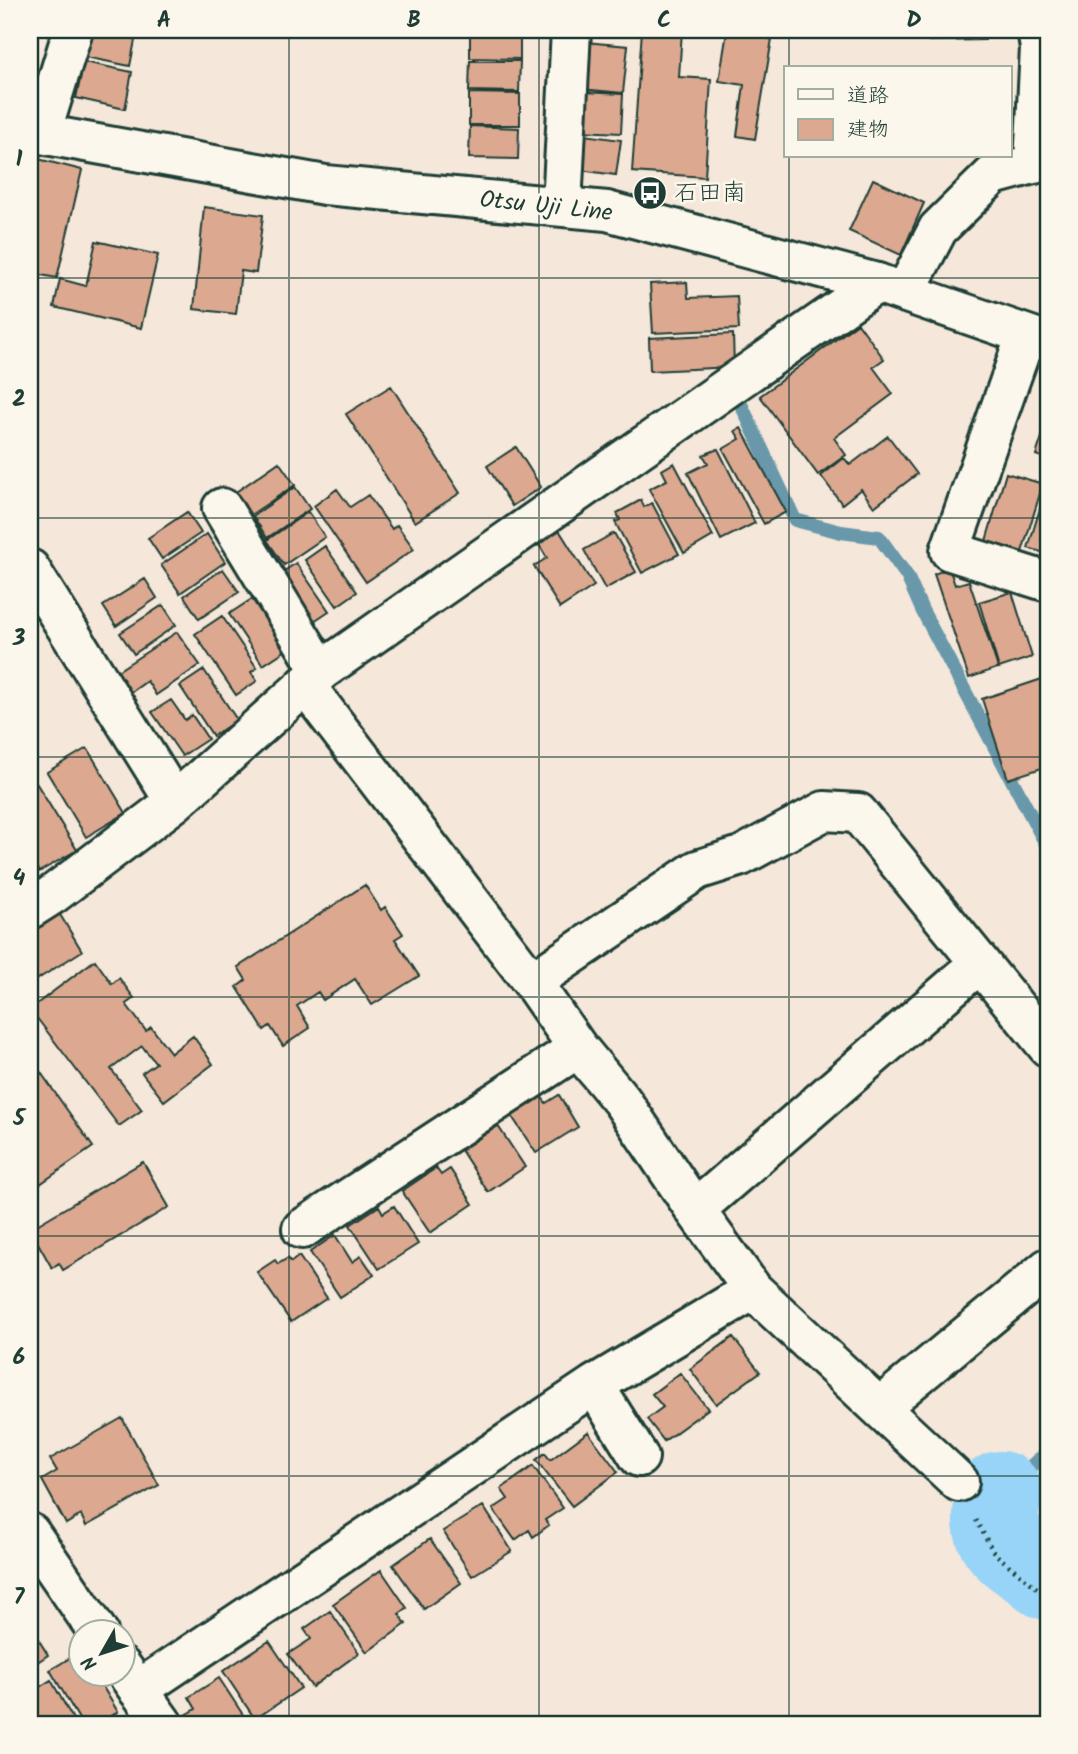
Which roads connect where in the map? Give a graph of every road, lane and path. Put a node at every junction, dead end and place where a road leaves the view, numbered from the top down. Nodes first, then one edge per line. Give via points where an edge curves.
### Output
1 (73, 30) edge
2 (571, 30) edge
3 (1037, 30) edge
4 (35, 133) edge
5 (1041, 162) edge
6 (562, 206) junction
7 (891, 288) junction
8 (1037, 339) edge
9 (222, 508) dead end
10 (30, 569) edge
11 (1048, 582) edge
12 (313, 678) junction
13 (176, 802) junction
14 (30, 909) edge
15 (980, 963) junction
16 (533, 982) junction
17 (1048, 1047) edge
18 (578, 1048) junction
19 (695, 1210) junction
20 (302, 1229) dead end
21 (1048, 1268) edge
22 (753, 1290) junction
23 (594, 1385) junction
24 (880, 1407) junction
25 (639, 1457) dead end
26 (959, 1482) joint
27 (30, 1533) edge
28 (1048, 1597) edge
29 (88, 1618) edge
30 (146, 1705) edge

1 - 4 street
2 - 6 street
3 - 5 street
4 - 6 street, Otsu Uji Line via 325,185
5 - 7 street via 993,175 938,229
6 - 7 street, Otsu Uji Line via 607,211
7 - 8 street, Otsu Uji Line
7 - 12 street
8 - 11 street via 950,551
9 - 12 street
10 - 13 street
12 - 13 street
12 - 16 street
13 - 14 street
15 - 16 street via 858,813 824,811 741,856 697,870
15 - 17 street
15 - 19 street
16 - 18 street
18 - 19 street via 622,1101
18 - 20 street
19 - 22 street
21 - 24 street
22 - 23 street
22 - 24 street
23 - 25 street
23 - 30 street
24 - 26 street
26 - 28 path via 962,1499 994,1553
27 - 29 street

